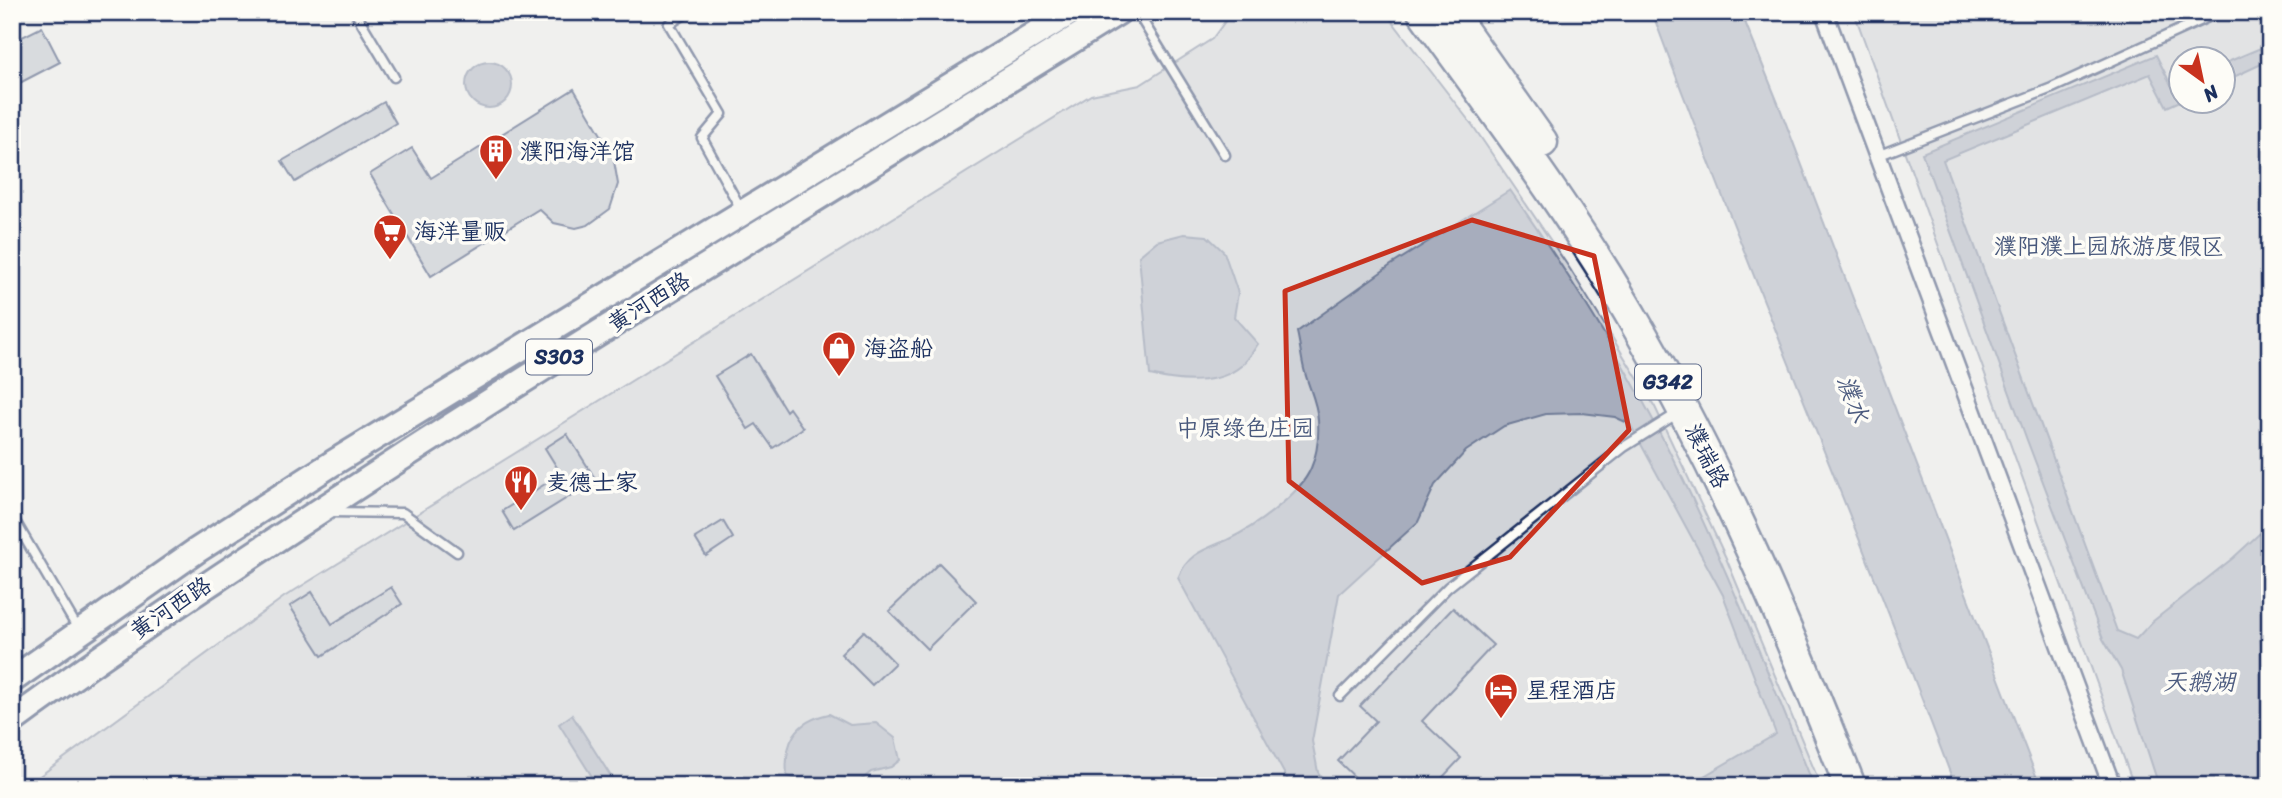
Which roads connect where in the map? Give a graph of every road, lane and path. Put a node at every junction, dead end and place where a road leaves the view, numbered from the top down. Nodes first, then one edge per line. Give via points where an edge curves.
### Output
1 (355, 12) edge
2 (688, 12) edge
3 (1071, 12) edge
4 (1118, 12) edge
5 (1137, 12) edge
6 (1423, 12) edge
7 (1450, 12) edge
8 (1824, 12) edge
9 (2219, 12) edge
10 (394, 77) dead end
11 (1225, 155) dead end
12 (1877, 156) junction
13 (743, 213) junction
14 (1683, 410) junction
15 (318, 512) junction
16 (12, 516) edge
17 (457, 552) dead end
18 (79, 631) junction
19 (12, 680) edge
20 (1340, 696) dead end
21 (12, 721) edge
22 (1850, 786) edge
23 (1871, 786) edge
24 (2112, 786) edge

1 - 10 lane
2 - 13 lane via 668,24 722,114 702,138
3 - 13 main road, 黄河西路 / S303
4 - 15 main road, 黄河西路 / S303 via 533,373
5 - 11 lane
6 - 14 highway, 濮瑞路 / G342 via 1590,248
7 - 23 highway, 濮瑞路 / G342 via 1607,238 1671,344 1754,504
8 - 12 street
9 - 12 lane via 2052,88
12 - 24 street
13 - 18 main road, 黄河西路 / S303 via 333,463
14 - 20 lane via 1624,447 1448,587
14 - 22 highway, 濮瑞路 / G342 via 1769,586
15 - 17 lane via 403,513
15 - 21 main road, 黄河西路 / S303 via 140,629
16 - 18 lane
18 - 19 main road, 黄河西路 / S303

